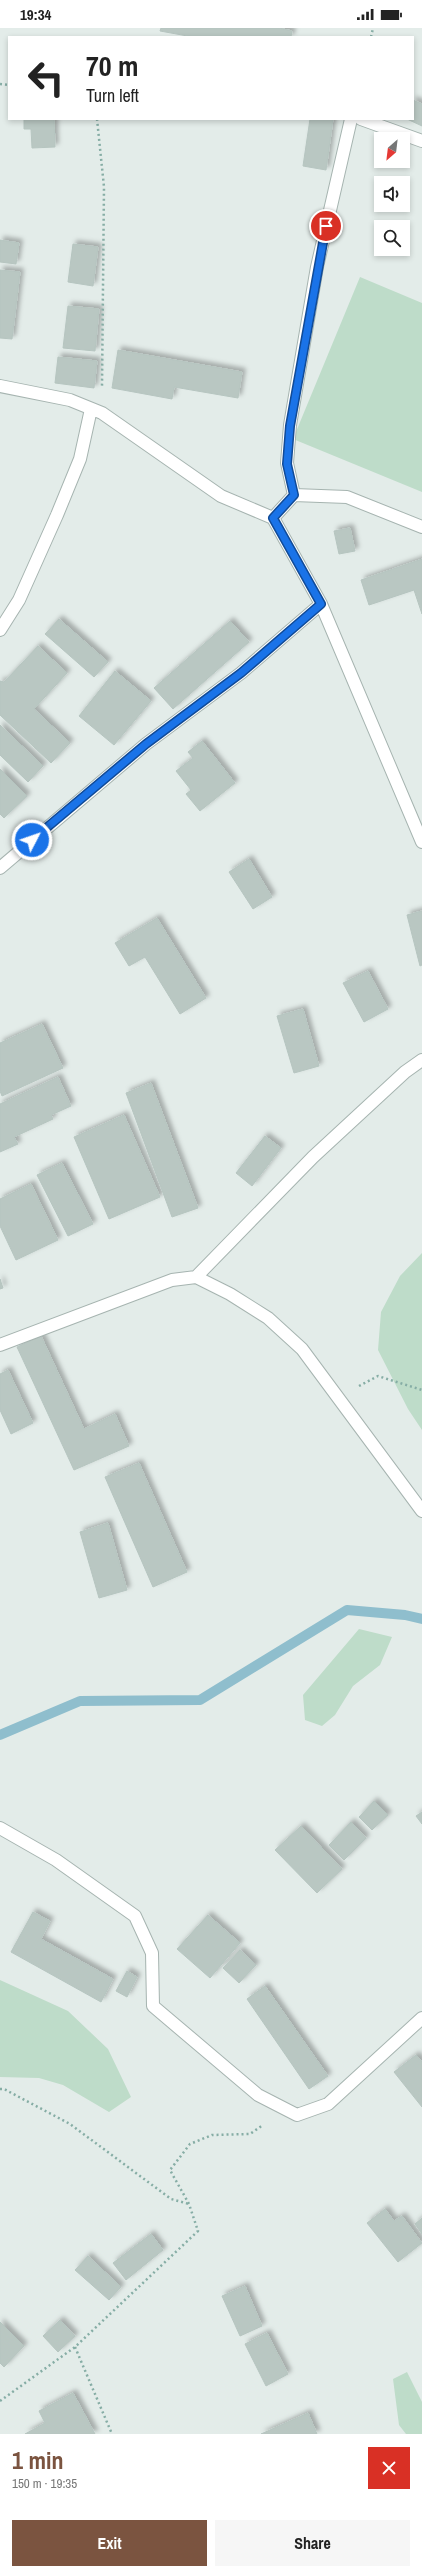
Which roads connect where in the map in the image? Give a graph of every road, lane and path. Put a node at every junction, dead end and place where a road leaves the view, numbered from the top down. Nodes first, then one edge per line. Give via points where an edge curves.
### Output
1 (97, 120) edge
2 (351, 120) edge
3 (364, 120) edge
4 (422, 141) edge
5 (0, 386) edge
6 (97, 411) junction
7 (294, 495) junction
8 (273, 518) junction
9 (422, 527) edge
10 (321, 604) junction
11 (0, 630) edge
12 (422, 842) edge
13 (0, 868) edge
14 (422, 1060) edge
15 (196, 1276) junction
16 (0, 1345) edge
17 (422, 1390) edge
18 (339, 1396) junction
19 (422, 1511) edge
20 (0, 1828) edge
21 (422, 2018) edge
22 (0, 2089) edge
23 (282, 2107) junction
24 (189, 2204) junction
25 (75, 2347) junction
26 (0, 2401) edge
27 (112, 2434) edge

1 - 6 path via 104,187
2 - 7 street via 317,267 291,418 287,464
3 - 4 street
5 - 6 street via 70,400
6 - 8 street via 221,496
6 - 11 street via 54,522 19,600
7 - 8 street
7 - 9 street via 347,497
8 - 10 street
10 - 12 street
10 - 13 street via 241,673 146,744
14 - 15 street via 405,1072 313,1157
15 - 16 street via 172,1280 95,1307
15 - 18 street via 268,1318 302,1349
17 - 18 path via 378,1376
18 - 19 street
20 - 23 street via 56,1860 135,1916 152,1953 153,2006 258,2095
21 - 23 street via 328,2104 296,2115
22 - 24 path via 70,2124 170,2199
23 - 24 path via 272,2120 250,2134 212,2135 190,2144 170,2170
24 - 25 path via 198,2231
25 - 26 path
25 - 27 path

